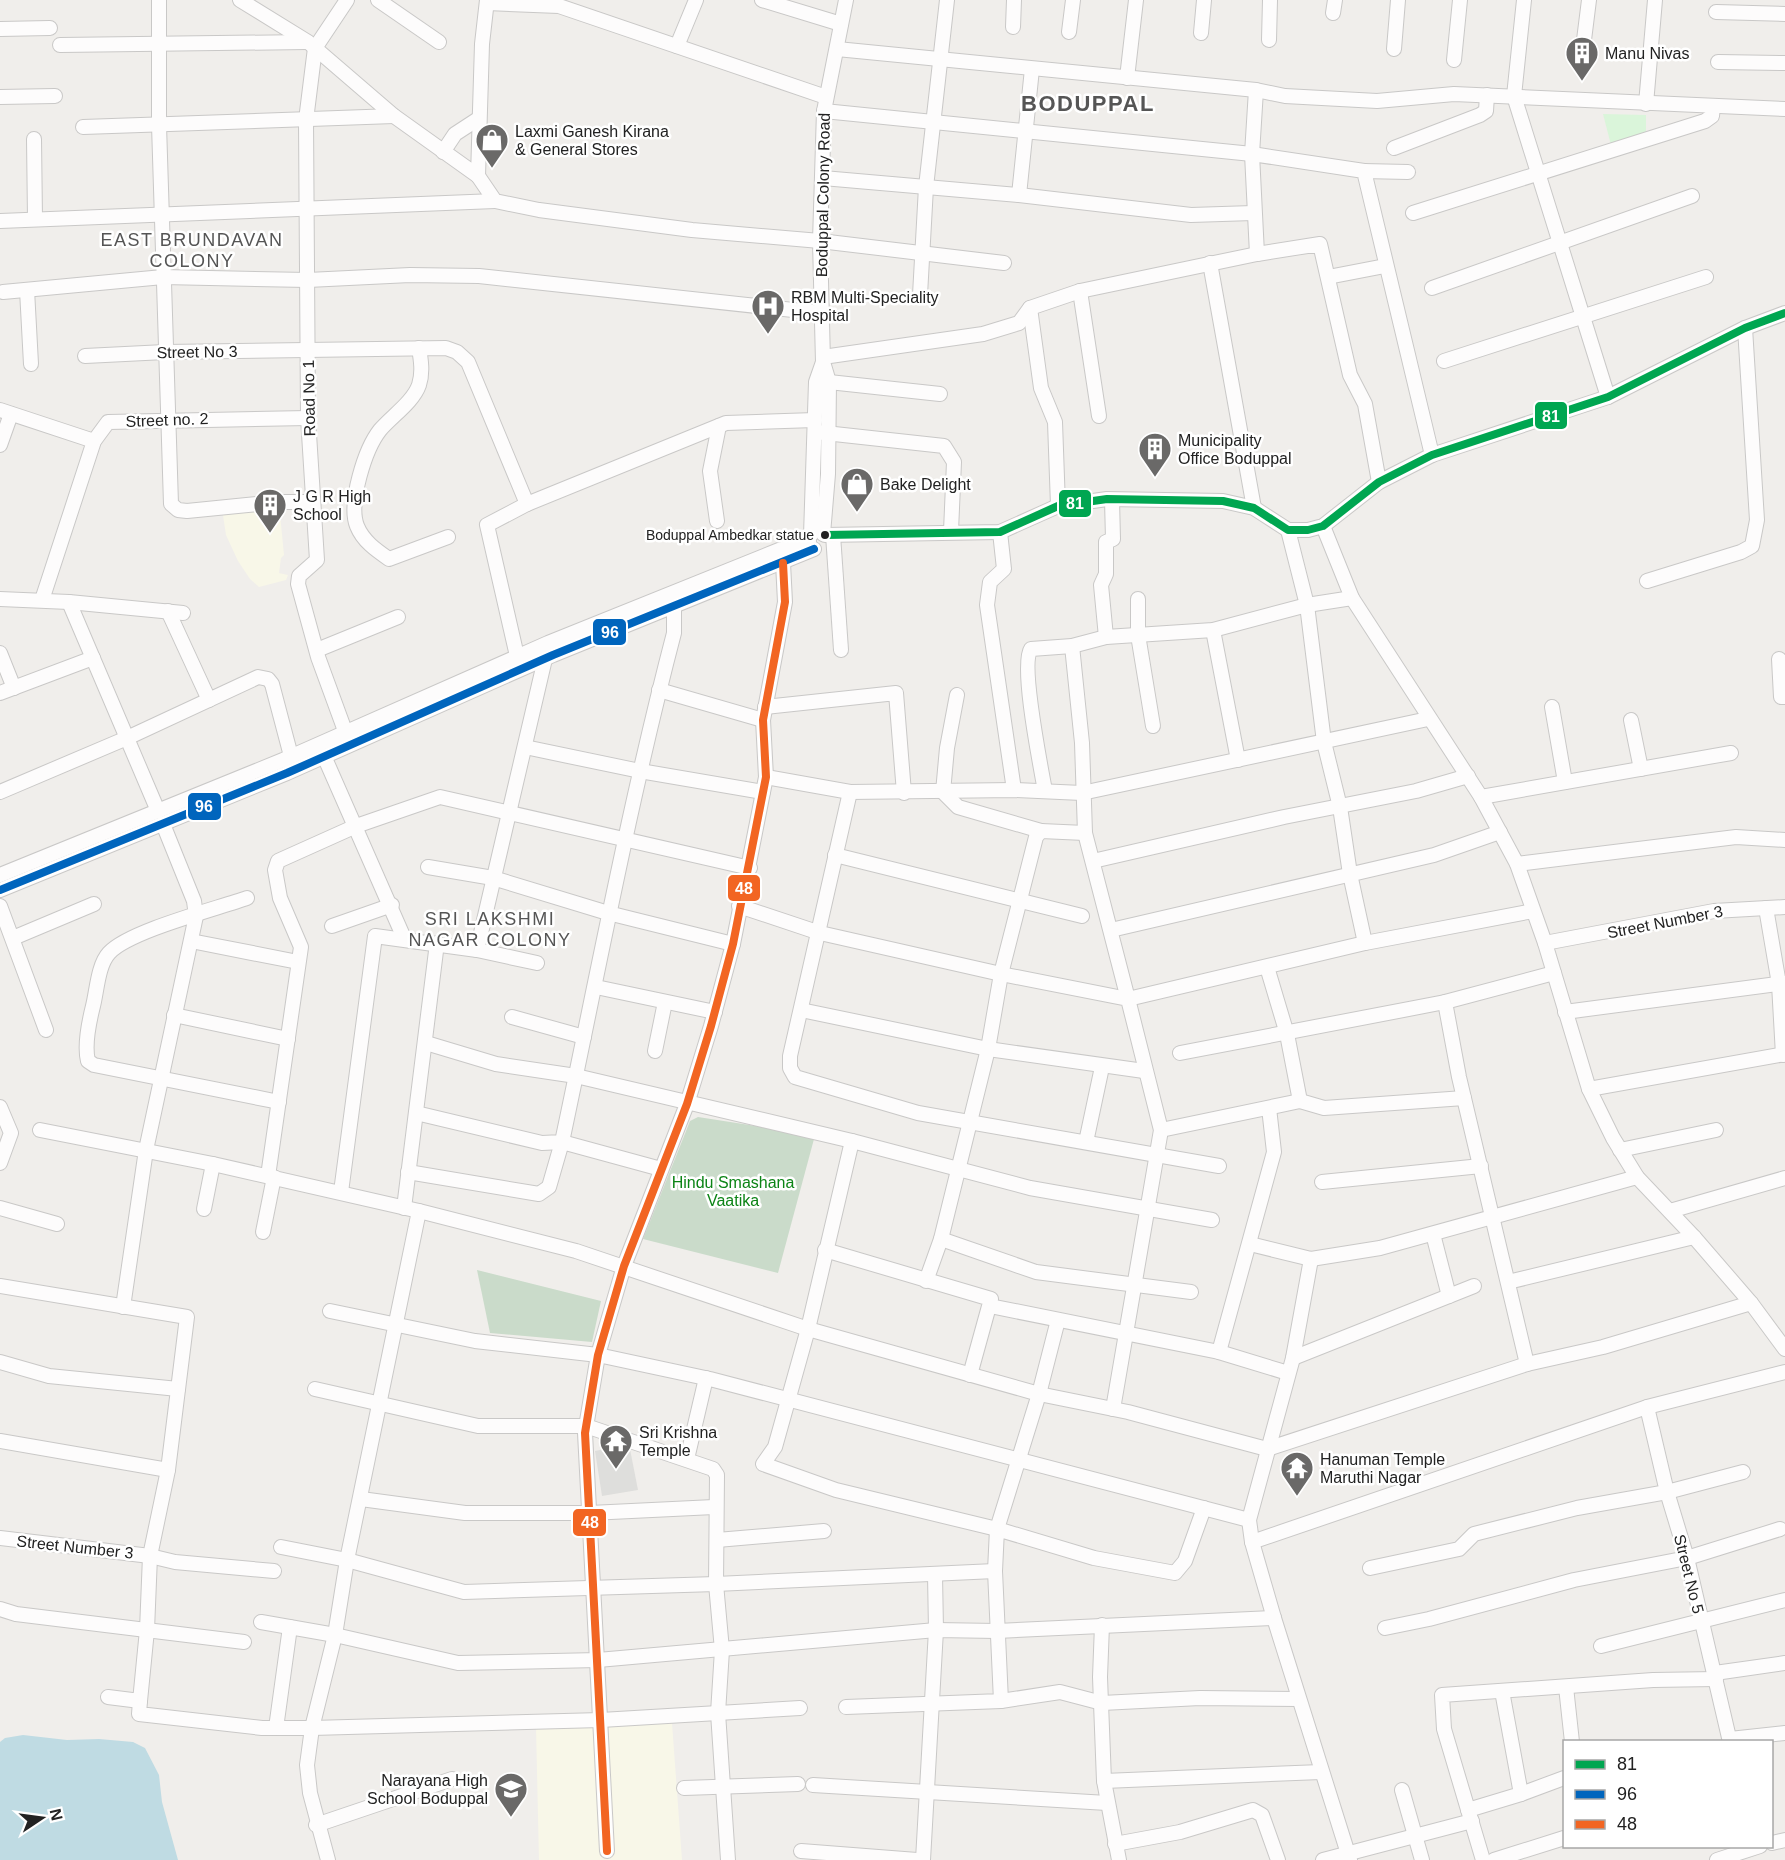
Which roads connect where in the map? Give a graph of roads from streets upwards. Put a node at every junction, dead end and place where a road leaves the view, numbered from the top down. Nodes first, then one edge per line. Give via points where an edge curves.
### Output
1 (159, 0) edge
2 (347, 0) edge
3 (378, 0) edge
4 (696, 0) edge
5 (762, 0) edge
6 (846, 0) edge
7 (947, 0) edge
8 (1014, 0) edge
9 (1073, 0) edge
10 (1136, 0) edge
11 (1204, 0) edge
12 (1270, 0) edge
13 (1398, 0) edge
14 (1460, 0) edge
15 (1524, 0) edge
16 (1589, 0) edge
17 (1655, 0) edge
18 (487, 2) edge
19 (248, 3) edge
20 (1716, 12) dead end
21 (1785, 14) edge
22 (841, 24) junction
23 (1013, 27) dead end
24 (50, 28) dead end
25 (0, 29) edge
26 (1070, 32) dead end
27 (1201, 33) dead end
28 (1269, 40) dead end
29 (439, 42) dead end
30 (159, 44) junction
31 (60, 45) dead end
32 (311, 45) junction
33 (677, 46) junction
34 (1583, 48) dead end
35 (837, 49) junction
36 (1394, 49) dead end
37 (939, 60) junction
38 (1454, 60) dead end
39 (1718, 62) dead end
40 (1785, 63) edge
41 (1032, 69) junction
42 (1127, 78) junction
43 (1256, 90) junction
44 (1487, 95) junction
45 (55, 96) dead end
46 (1514, 96) junction
47 (0, 97) edge
48 (825, 104) junction
49 (1646, 104) junction
50 (1713, 106) junction
51 (1785, 108) edge
52 (394, 117) junction
53 (478, 119) junction
54 (306, 120) junction
55 (933, 123) junction
56 (159, 125) junction
57 (83, 127) dead end
58 (1024, 131) junction
59 (34, 139) dead end
60 (1394, 148) dead end
61 (443, 152) junction
62 (1252, 154) junction
63 (1363, 171) junction
64 (1408, 172) dead end
65 (1539, 175) junction
66 (478, 176) junction
67 (823, 178) junction
68 (926, 187) junction
69 (1019, 195) junction
70 (1692, 196) dead end
71 (495, 201) junction
72 (305, 208) junction
73 (1253, 213) junction
74 (1413, 213) dead end
75 (162, 214) junction
76 (35, 219) junction
77 (0, 220) edge
78 (820, 241) junction
79 (1561, 241) junction
80 (922, 254) junction
81 (1257, 254) junction
82 (1004, 263) dead end
83 (1210, 263) junction
84 (1385, 266) junction
85 (163, 277) junction
86 (1706, 277) dead end
87 (1328, 278) junction
88 (308, 280) junction
89 (1432, 288) dead end
90 (27, 290) junction
91 (1080, 291) junction
92 (3, 292) dead end
93 (920, 295) dead end
94 (1030, 308) junction
95 (821, 313) junction
96 (1785, 313) edge
97 (1584, 317) junction
98 (1745, 328) junction
99 (419, 348) junction
100 (308, 351) junction
101 (165, 352) junction
102 (85, 356) dead end
103 (823, 360) junction
104 (1444, 361) dead end
105 (32, 364) dead end
106 (829, 382) junction
107 (940, 394) dead end
108 (1608, 397) junction
109 (5, 412) edge
110 (1099, 416) dead end
111 (308, 418) junction
112 (166, 419) junction
113 (719, 426) junction
114 (819, 429) junction
115 (94, 441) junction
116 (0, 445) edge
117 (1432, 455) junction
118 (1379, 482) junction
119 (1112, 500) junction
120 (313, 502) junction
121 (527, 504) junction
122 (1058, 506) junction
123 (1254, 508) junction
124 (717, 521) dead end
125 (1323, 526) junction
126 (1288, 530) junction
127 (951, 531) junction
128 (1000, 532) junction
129 (448, 537) dead end
130 (819, 538) junction
131 (783, 563) junction
132 (1647, 581) dead end
133 (1352, 598) junction
134 (0, 599) edge
135 (1138, 599) dead end
136 (42, 600) junction
137 (674, 600) junction
138 (69, 602) junction
139 (1307, 605) junction
140 (398, 617) dead end
141 (1214, 630) junction
142 (1138, 635) junction
143 (1106, 637) junction
144 (1072, 646) junction
145 (317, 650) junction
146 (841, 650) dead end
147 (0, 653) edge
148 (517, 656) junction
149 (93, 658) junction
150 (545, 659) junction
151 (1779, 659) dead end
152 (14, 688) junction
153 (659, 690) junction
154 (0, 693) edge
155 (957, 695) dead end
156 (1785, 697) edge
157 (209, 700) junction
158 (1552, 708) dead end
159 (764, 713) junction
160 (1428, 719) junction
161 (1631, 720) dead end
162 (1153, 726) dead end
163 (127, 738) junction
164 (348, 739) junction
165 (1324, 742) junction
166 (525, 747) junction
167 (1731, 753) dead end
168 (291, 756) junction
169 (324, 756) junction
170 (1238, 760) junction
171 (1641, 769) junction
172 (640, 771) junction
173 (1468, 776) junction
174 (766, 777) junction
175 (1565, 782) junction
176 (1014, 790) junction
177 (1045, 791) junction
178 (0, 792) edge
179 (763, 792) junction
180 (850, 792) junction
181 (943, 792) junction
182 (904, 793) junction
183 (1082, 793) junction
184 (1481, 797) junction
185 (1340, 807) junction
186 (509, 813) junction
187 (161, 818) junction
188 (356, 826) junction
189 (1041, 831) junction
190 (1500, 832) junction
191 (1085, 833) junction
192 (626, 840) junction
193 (1785, 840) edge
194 (835, 855) junction
195 (1094, 861) junction
196 (1516, 864) junction
197 (428, 867) dead end
198 (750, 868) junction
199 (1350, 874) junction
200 (0, 875) edge
201 (493, 878) junction
202 (0, 890) edge
203 (247, 898) dead end
204 (1019, 901) junction
205 (94, 904) dead end
206 (392, 905) junction
207 (0, 906) edge
208 (740, 906) junction
209 (1785, 907) edge
210 (1766, 908) junction
211 (1533, 911) junction
212 (608, 913) junction
213 (196, 916) junction
214 (1082, 916) dead end
215 (332, 926) dead end
216 (1111, 930) junction
217 (820, 933) junction
218 (13, 938) junction
219 (404, 938) junction
220 (191, 941) junction
221 (437, 943) junction
222 (1365, 943) junction
223 (1545, 943) junction
224 (733, 944) junction
225 (477, 950) junction
226 (298, 962) junction
227 (537, 963) dead end
228 (1267, 967) junction
229 (1554, 973) junction
230 (1001, 974) junction
231 (1782, 983) edge
232 (596, 987) junction
233 (1128, 999) junction
234 (665, 1002) junction
235 (1445, 1002) junction
236 (801, 1010) junction
237 (715, 1012) junction
238 (1565, 1012) junction
239 (174, 1015) junction
240 (512, 1017) dead end
241 (46, 1030) dead end
242 (1287, 1034) junction
243 (584, 1037) junction
244 (288, 1039) junction
245 (426, 1042) junction
246 (988, 1049) junction
247 (655, 1051) dead end
248 (1180, 1053) dead end
249 (1784, 1054) edge
250 (1102, 1067) junction
251 (1144, 1071) junction
252 (576, 1076) junction
253 (161, 1080) junction
254 (1589, 1089) junction
255 (1464, 1098) junction
256 (1300, 1101) junction
257 (279, 1102) junction
258 (687, 1104) junction
259 (0, 1107) edge
260 (1269, 1108) junction
261 (416, 1113) junction
262 (969, 1122) junction
263 (40, 1130) dead end
264 (1161, 1130) junction
265 (1716, 1130) dead end
266 (852, 1141) junction
267 (562, 1142) junction
268 (1086, 1142) junction
269 (146, 1150) junction
270 (1620, 1150) junction
271 (1156, 1153) junction
272 (0, 1163) edge
273 (213, 1164) junction
274 (1219, 1166) dead end
275 (1480, 1166) junction
276 (661, 1169) junction
277 (957, 1170) junction
278 (408, 1172) junction
279 (271, 1176) junction
280 (1637, 1177) junction
281 (1785, 1178) edge
282 (1322, 1182) dead end
283 (341, 1192) junction
284 (0, 1208) edge
285 (405, 1208) junction
286 (204, 1209) dead end
287 (1148, 1210) junction
288 (419, 1211) junction
289 (1670, 1211) junction
290 (1492, 1219) junction
291 (1212, 1220) dead end
292 (57, 1224) dead end
293 (263, 1232) dead end
294 (1433, 1234) junction
295 (1694, 1237) junction
296 (941, 1239) junction
297 (1250, 1244) junction
298 (825, 1250) junction
299 (1311, 1259) junction
300 (624, 1266) junction
301 (926, 1281) junction
302 (1508, 1282) junction
303 (0, 1286) edge
304 (1135, 1286) junction
305 (1474, 1286) dead end
306 (1191, 1292) dead end
307 (1449, 1296) junction
308 (1751, 1303) junction
309 (990, 1306) junction
310 (123, 1307) junction
311 (330, 1311) dead end
312 (1058, 1320) junction
313 (396, 1325) junction
314 (808, 1329) junction
315 (1127, 1332) junction
316 (1785, 1349) edge
317 (1219, 1352) junction
318 (598, 1355) junction
319 (1293, 1358) junction
320 (0, 1362) edge
321 (1527, 1364) junction
322 (1785, 1372) edge
323 (1288, 1373) junction
324 (970, 1375) junction
325 (706, 1378) junction
326 (178, 1389) junction
327 (315, 1389) dead end
328 (1039, 1394) junction
329 (788, 1398) junction
330 (380, 1405) junction
331 (1647, 1407) junction
332 (1113, 1409) junction
333 (586, 1426) junction
334 (0, 1441) edge
335 (1267, 1449) junction
336 (687, 1459) junction
337 (1019, 1460) junction
338 (168, 1470) junction
339 (1743, 1472) dead end
340 (1667, 1492) junction
341 (361, 1499) junction
342 (714, 1507) junction
343 (1204, 1508) junction
344 (590, 1513) junction
345 (1249, 1520) junction
346 (997, 1529) junction
347 (1780, 1529) dead end
348 (824, 1531) dead end
349 (0, 1538) edge
350 (717, 1540) junction
351 (1252, 1542) junction
352 (281, 1547) dead end
353 (150, 1556) junction
354 (1687, 1558) junction
355 (347, 1560) junction
356 (1370, 1568) dead end
357 (274, 1571) dead end
358 (995, 1571) junction
359 (935, 1575) junction
360 (716, 1584) junction
361 (594, 1588) junction
362 (1785, 1600) edge
363 (0, 1609) edge
364 (1274, 1618) junction
365 (261, 1622) dead end
366 (1702, 1622) junction
367 (1102, 1624) junction
368 (290, 1627) junction
369 (1385, 1628) dead end
370 (147, 1630) junction
371 (936, 1630) junction
372 (997, 1631) junction
373 (335, 1635) junction
374 (244, 1642) dead end
375 (1601, 1646) dead end
376 (722, 1650) junction
377 (598, 1660) junction
378 (1785, 1664) edge
379 (1716, 1676) junction
380 (1566, 1687) junction
381 (1502, 1691) junction
382 (108, 1697) dead end
383 (1298, 1699) junction
384 (140, 1701) junction
385 (1001, 1701) junction
386 (1102, 1703) junction
387 (932, 1704) junction
388 (846, 1707) dead end
389 (800, 1708) dead end
390 (718, 1713) junction
391 (601, 1720) junction
392 (276, 1728) junction
393 (312, 1728) junction
394 (1785, 1733) edge
395 (1572, 1740) edge
396 (1730, 1740) edge
397 (1321, 1772) junction
398 (1563, 1778) edge
399 (452, 1779) dead end
400 (1104, 1781) junction
401 (798, 1784) dead end
402 (813, 1785) dead end
403 (723, 1786) junction
404 (684, 1788) dead end
405 (1402, 1790) dead end
406 (929, 1791) junction
407 (1521, 1794) junction
408 (1107, 1803) junction
409 (1470, 1816) junction
410 (316, 1824) junction
411 (1414, 1836) junction
412 (1563, 1838) edge
413 (1115, 1844) junction
414 (1756, 1848) edge
415 (607, 1851) dead end
416 (801, 1851) dead end
417 (1349, 1856) edge
418 (328, 1860) edge
419 (728, 1860) edge
420 (917, 1860) edge
421 (923, 1860) edge
422 (1119, 1860) edge
423 (1278, 1860) edge
424 (1323, 1860) edge
425 (1422, 1860) edge
426 (1483, 1860) edge
427 (1494, 1860) edge
428 (1717, 1860) edge

1 - 30 street
2 - 32 street
3 - 29 street
4 - 33 street
5 - 22 street
6 - 22 street, Boduppal Colony Road
7 - 37 street
8 - 23 street
9 - 26 street
10 - 42 street
11 - 27 street
12 - 28 street
13 - 36 street
14 - 38 street
15 - 46 street
16 - 34 street
17 - 49 street
18 - 33 street via 559,6
18 - 53 street
19 - 32 street
20 - 21 street
22 - 35 street, Boduppal Colony Road
24 - 25 street
30 - 31 street
30 - 32 street
30 - 56 street
32 - 52 street
32 - 54 street, Road No 1
33 - 48 street
35 - 37 street
35 - 48 street, Boduppal Colony Road
37 - 41 street
37 - 55 street
39 - 40 street
41 - 42 street
41 - 58 street
42 - 43 street
43 - 44 street via 1285,96 1377,101
43 - 62 street
44 - 46 street
44 - 60 street via 1485,111 1480,115
45 - 47 street
46 - 49 street
46 - 65 street
48 - 55 street
48 - 67 street, Boduppal Colony Road
49 - 50 street
50 - 51 street
50 - 65 street via 1712,116 1705,121
52 - 54 street
52 - 61 street
53 - 61 street via 455,134
53 - 66 street
54 - 56 street
54 - 72 street, Road No 1
55 - 58 street
55 - 68 street
56 - 57 street
56 - 75 street
58 - 62 street
58 - 69 street
59 - 76 street
61 - 66 street
62 - 63 street
62 - 73 street
63 - 64 street
63 - 84 street
65 - 74 street
65 - 79 street
66 - 71 street
67 - 68 street
67 - 78 street, Boduppal Colony Road
68 - 69 street
68 - 80 street
69 - 73 street via 1191,215
70 - 79 street
71 - 72 street
71 - 78 street via 692,230
72 - 75 street
72 - 88 street, Road No 1
73 - 81 street
75 - 76 street
75 - 85 street
76 - 77 street
78 - 80 street
78 - 95 street, Boduppal Colony Road
79 - 89 street
79 - 97 street
80 - 82 street
80 - 93 street
81 - 83 street
81 - 87 street via 1320,244
83 - 91 street
83 - 123 street
84 - 87 street
84 - 117 street
85 - 88 street
85 - 90 street
85 - 101 street
86 - 97 street
87 - 118 street via 1350,375 1365,404
88 - 95 street via 479,276
88 - 100 street, Road No 1
90 - 92 street
90 - 105 street
91 - 94 street
91 - 110 street
94 - 103 street via 1019,323 983,334
94 - 122 street via 1041,388 1055,422
95 - 103 street, Boduppal Colony Road
96 - 98 street
97 - 104 street
97 - 108 street
98 - 108 street
98 - 132 street via 1757,520 1752,546
99 - 100 street, Street No 3
99 - 121 street, Street No 3 via 446,348 468,362
99 - 129 street via 419,385 379,432 363,461 355,516 364,538 389,559
100 - 101 street, Street No 3
100 - 111 street, Road No 1
101 - 102 street, Street No 3
101 - 112 street
103 - 106 street
103 - 114 street, Boduppal Colony Road via 816,382
106 - 107 street
106 - 114 street
108 - 117 street
109 - 115 street
109 - 116 street
111 - 112 street, Street no. 2
111 - 120 street, Road No 1
112 - 115 street, Street no. 2 via 108,422
112 - 120 street via 168,492 174,508 187,511
113 - 114 street via 762,420
113 - 121 street
113 - 124 street via 710,471
114 - 127 street via 944,446 954,462
114 - 130 street, Boduppal Colony Road
115 - 136 street, Street no. 2
117 - 118 street
118 - 125 street
119 - 122 street
119 - 123 street via 1223,501
119 - 143 street via 1113,539 1106,542 1106,574 1101,585
120 - 145 street, Road No 1 via 317,560 299,576 298,584
121 - 148 street via 487,525
122 - 128 street
123 - 126 street
125 - 126 street
125 - 133 street
126 - 139 street
127 - 128 street
127 - 130 street
128 - 176 street via 1004,569 990,582 987,605
130 - 131 street
130 - 137 street
130 - 146 street, Boduppal Colony Road
131 - 137 street
131 - 159 street via 785,602
133 - 139 street
133 - 160 street
134 - 136 street
135 - 142 street
136 - 138 street
137 - 148 street
137 - 150 street
137 - 153 street via 674,633
138 - 149 street
138 - 157 street via 176,612
139 - 141 street
139 - 165 street
140 - 145 street
141 - 142 street
141 - 170 street
142 - 143 street
142 - 162 street
143 - 144 street
144 - 177 street via 1038,647 1027,655
144 - 183 street via 1082,743
145 - 164 street, Road No 1
147 - 152 street
148 - 164 street
149 - 152 street
149 - 163 street
150 - 164 street
150 - 166 street
151 - 156 street via 1781,697
152 - 154 street
153 - 159 street
153 - 172 street
155 - 181 street
157 - 163 street
157 - 168 street via 258,677 268,679
158 - 175 street
159 - 174 street
159 - 182 street via 896,693
160 - 165 street
160 - 173 street
161 - 171 street
163 - 178 street
163 - 187 street
164 - 168 street
164 - 169 street
165 - 170 street
165 - 185 street
166 - 172 street
166 - 186 street
167 - 171 street
168 - 187 street
169 - 187 street
169 - 188 street
170 - 183 street
171 - 175 street
172 - 179 street
172 - 192 street
173 - 184 street
173 - 185 street
174 - 179 street
174 - 180 street
175 - 184 street
176 - 177 street
176 - 181 street
177 - 183 street
179 - 198 street
180 - 182 street
180 - 194 street
181 - 182 street
181 - 189 street via 958,807
183 - 191 street
184 - 190 street
185 - 195 street
185 - 199 street
186 - 188 street via 440,797
186 - 192 street
186 - 201 street
187 - 200 street
187 - 202 street
187 - 213 street via 194,901
188 - 206 street
188 - 226 street via 278,861 275,870 280,898 300,946
189 - 191 street
189 - 204 street
190 - 196 street
190 - 199 street via 1434,855
191 - 195 street
192 - 198 street
192 - 212 street
193 - 196 street via 1736,837
194 - 204 street
194 - 217 street
195 - 216 street
196 - 211 street
197 - 201 street
198 - 208 street
199 - 216 street
199 - 222 street
201 - 212 street
201 - 225 street
203 - 213 street
204 - 214 street
204 - 230 street
205 - 218 street
206 - 215 street
206 - 219 street
207 - 218 street
208 - 217 street
208 - 224 street
209 - 210 street, Street Number 3
210 - 223 street, Street Number 3 via 1714,910
210 - 231 street
211 - 222 street
211 - 223 street
212 - 224 street
212 - 232 street
213 - 220 street
213 - 253 street via 150,931 109,953 90,1018 88,1061
216 - 233 street
217 - 230 street
217 - 236 street
218 - 241 street
219 - 221 street
219 - 283 street via 375,936 372,943
220 - 226 street
220 - 239 street
221 - 225 street
221 - 245 street
222 - 228 street
223 - 229 street
224 - 237 street
225 - 227 street
226 - 244 street
228 - 233 street
228 - 242 street
229 - 235 street
229 - 238 street
230 - 233 street
230 - 246 street
231 - 238 street
231 - 249 street
232 - 234 street
232 - 243 street
233 - 251 street
234 - 237 street
234 - 247 street
235 - 242 street
235 - 255 street
236 - 246 street
236 - 262 street via 790,1056 795,1077 918,1113
237 - 258 street
238 - 254 street
239 - 244 street
239 - 253 street
240 - 243 street
242 - 248 street
242 - 256 street
243 - 252 street
244 - 257 street
245 - 252 street via 496,1064
245 - 261 street
246 - 250 street
246 - 262 street
249 - 254 street
250 - 251 street
250 - 268 street
251 - 264 street
252 - 258 street
252 - 267 street
253 - 257 street
253 - 269 street
254 - 270 street
255 - 256 street via 1324,1108
255 - 275 street
256 - 260 street
257 - 279 street
258 - 266 street
258 - 276 street
259 - 272 street via 11,1133
260 - 264 street
260 - 297 street via 1274,1152
261 - 267 street via 542,1143
261 - 278 street
262 - 268 street
262 - 277 street
263 - 269 street
264 - 271 street
265 - 270 street
266 - 277 street
266 - 298 street
267 - 276 street
267 - 278 street via 549,1187 538,1194
268 - 271 street
269 - 273 street
269 - 310 street
270 - 280 street
271 - 274 street
271 - 287 street
273 - 279 street
273 - 286 street
275 - 282 street
275 - 290 street
276 - 300 street
277 - 287 street
277 - 296 street
278 - 285 street
279 - 283 street
279 - 293 street
280 - 289 street
280 - 290 street
281 - 289 street
283 - 285 street
284 - 292 street
285 - 288 street
287 - 291 street
287 - 304 street
288 - 300 street
288 - 313 street
289 - 295 street
290 - 294 street
290 - 302 street
294 - 299 street via 1380,1248
294 - 307 street
295 - 302 street
295 - 308 street
296 - 301 street
296 - 304 street via 1036,1272
297 - 299 street
297 - 317 street
298 - 301 street
298 - 314 street
299 - 319 street
300 - 314 street
300 - 318 street
301 - 309 street via 991,1299
302 - 321 street
303 - 310 street
304 - 306 street
304 - 315 street
305 - 307 street
307 - 319 street
308 - 316 street
308 - 321 street via 1603,1347
309 - 312 street
309 - 324 street
310 - 326 street via 187,1317
311 - 313 street
312 - 315 street
312 - 328 street
313 - 318 street via 476,1341
313 - 330 street
314 - 324 street
314 - 329 street
315 - 317 street
315 - 332 street
317 - 323 street
318 - 325 street
318 - 333 street
319 - 323 street
320 - 326 street via 49,1376
321 - 335 street
322 - 331 street
323 - 335 street
324 - 328 street
325 - 329 street
325 - 336 street
326 - 338 street
327 - 330 street
328 - 332 street
328 - 337 street
329 - 337 street
329 - 346 street via 775,1447 763,1464 836,1490
330 - 333 street via 478,1426
330 - 341 street
331 - 340 street, Street No 5
331 - 351 street
332 - 335 street
333 - 336 street
333 - 344 street
334 - 338 street
335 - 345 street
336 - 342 street via 709,1466 717,1475
337 - 343 street
337 - 346 street
338 - 353 street
339 - 340 street
340 - 354 street, Street No 5
340 - 356 street via 1577,1508 1474,1534 1459,1549
341 - 344 street via 465,1513
341 - 355 street
342 - 344 street
342 - 350 street
343 - 345 street
343 - 346 street via 1185,1561 1175,1573 1094,1557
344 - 361 street
345 - 351 street
346 - 358 street
347 - 354 street
348 - 350 street
349 - 353 street, Street Number 3
350 - 360 street
351 - 364 street
352 - 355 street
353 - 357 street, Street Number 3
353 - 370 street
354 - 366 street, Street No 5
354 - 369 street via 1574,1580
355 - 361 street via 464,1592
355 - 373 street
358 - 359 street
358 - 372 street
359 - 360 street
359 - 371 street
360 - 361 street
360 - 376 street
361 - 377 street
362 - 366 street
363 - 370 street
364 - 367 street
364 - 383 street
365 - 368 street
366 - 375 street
366 - 379 street, Street No 5
367 - 372 street
367 - 386 street
368 - 373 street
368 - 392 street
370 - 374 street
370 - 384 street
371 - 372 street
371 - 376 street
371 - 387 street
372 - 385 street
373 - 377 street via 458,1663
373 - 393 street
376 - 377 street
376 - 390 street
377 - 391 street
378 - 379 street
379 - 380 street
379 - 396 street, Street No 5
380 - 381 street
380 - 395 street
381 - 407 street
381 - 409 street via 1442,1695 1444,1729
382 - 384 street
383 - 386 street
383 - 397 street
384 - 392 street via 139,1714
385 - 386 street via 1060,1692
385 - 387 street
386 - 400 street
387 - 388 street
387 - 406 street
389 - 390 street
390 - 391 street
390 - 403 street
391 - 393 street
391 - 415 street
392 - 393 street
393 - 410 street via 307,1765
394 - 396 street
397 - 400 street
397 - 417 street
398 - 407 street
399 - 410 street
400 - 408 street
401 - 403 street
402 - 406 street
403 - 404 street
403 - 419 street
405 - 411 street
406 - 408 street
406 - 421 street
407 - 409 street
408 - 413 street
409 - 411 street
409 - 426 street
410 - 418 street
411 - 417 street
411 - 425 street
412 - 427 street
413 - 422 street
413 - 423 street via 1180,1832 1254,1810 1263,1815
414 - 428 street
416 - 420 street
417 - 424 street

